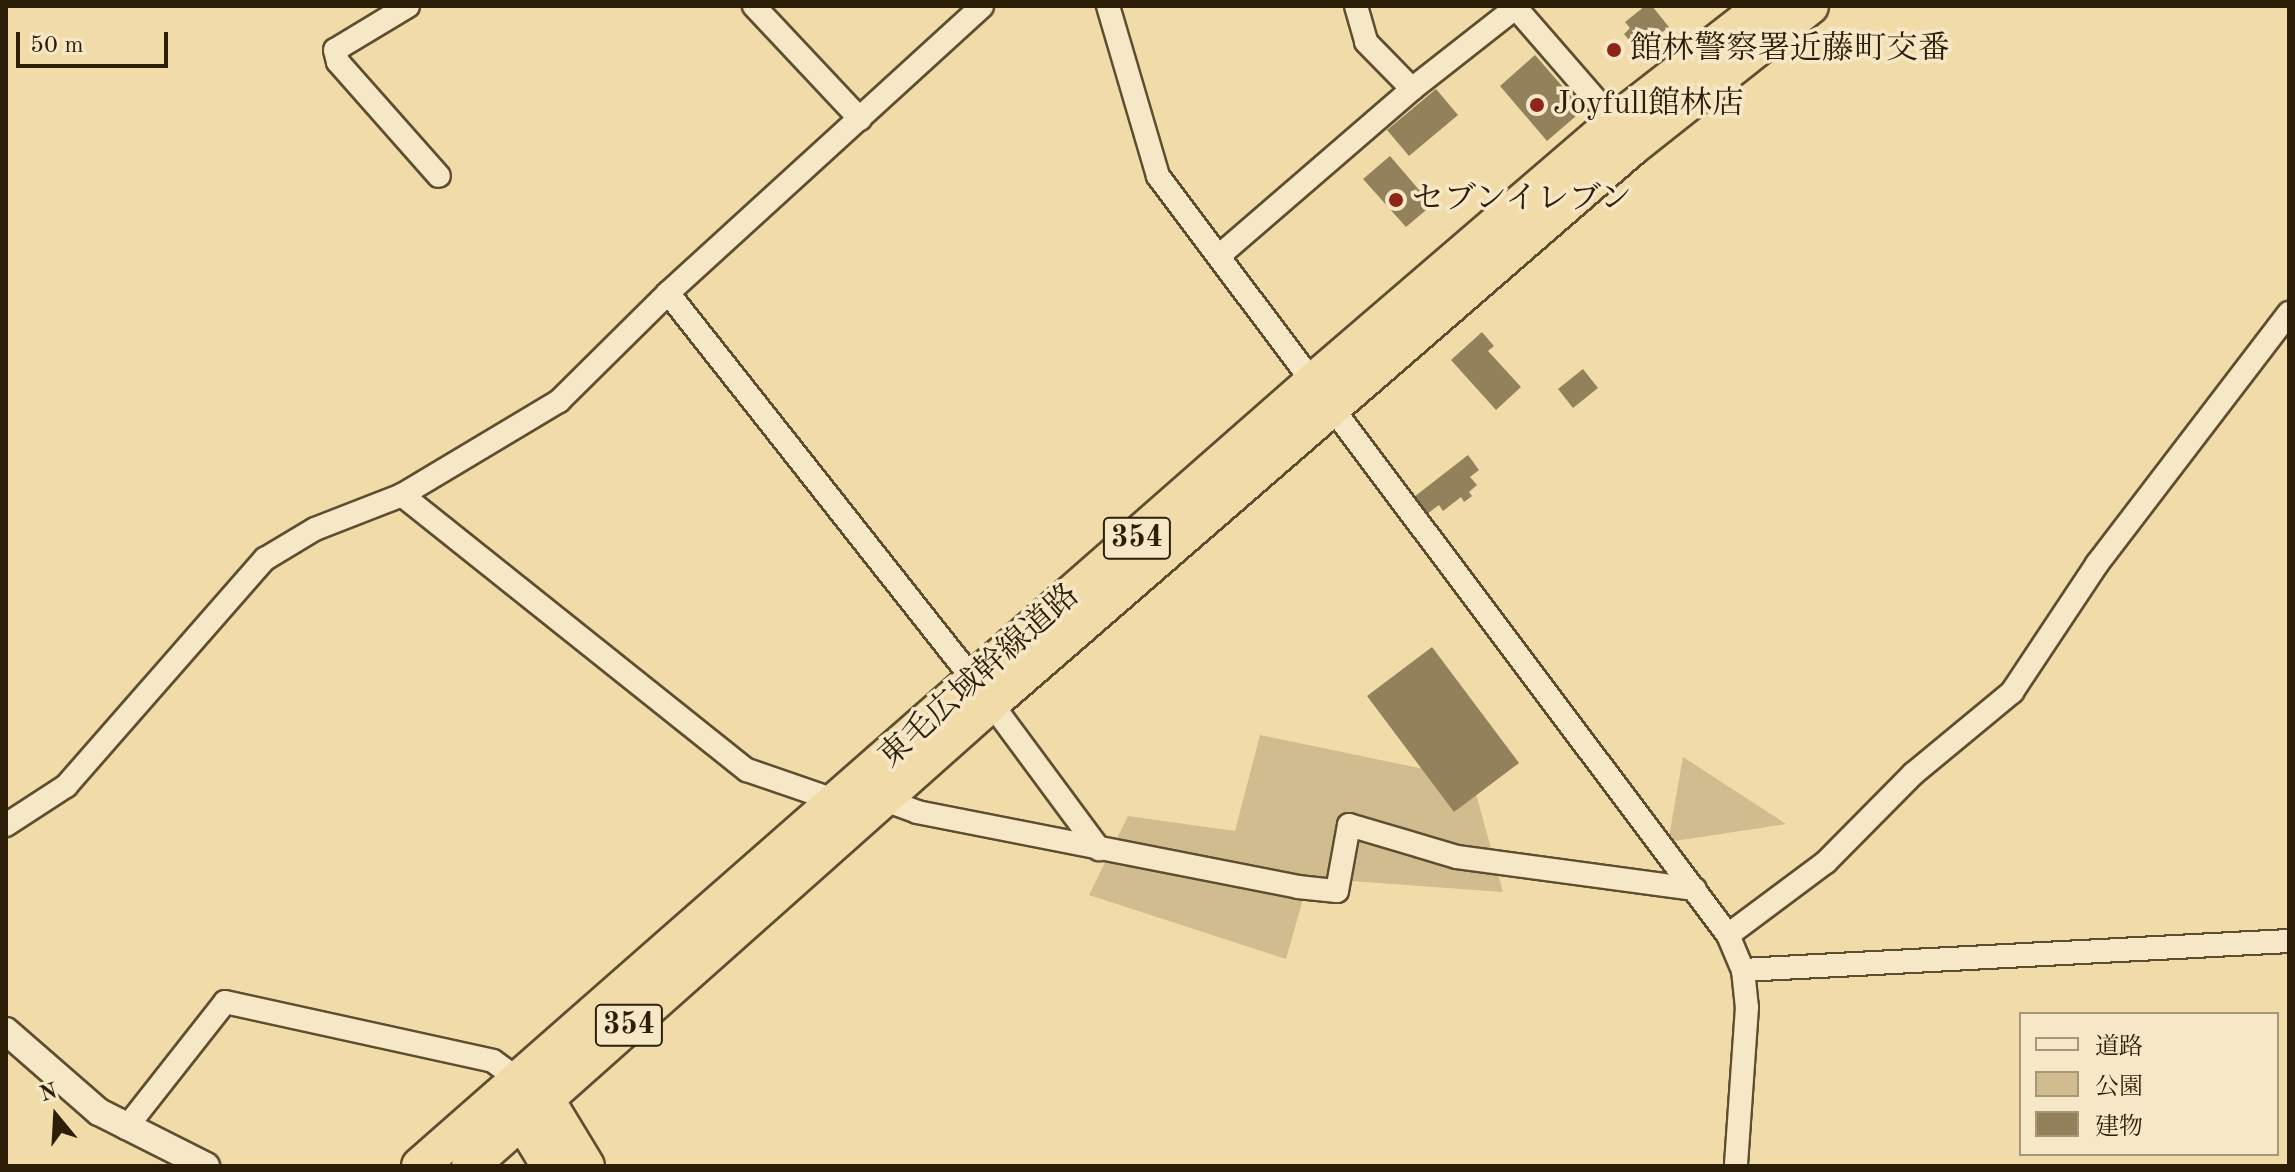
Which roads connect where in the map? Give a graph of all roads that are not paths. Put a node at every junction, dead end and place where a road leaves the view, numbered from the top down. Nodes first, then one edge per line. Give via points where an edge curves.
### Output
1 (408, 6) edge
2 (754, 6) edge
3 (982, 6) edge
4 (1108, 6) edge
5 (1356, 6) edge
6 (1764, 6) edge
7 (1810, 6) edge
8 (1517, 7) edge
9 (1412, 89) junction
10 (860, 119) junction
11 (1615, 122) junction
12 (439, 176) dead end
13 (1220, 255) junction
14 (668, 293) junction
15 (2289, 313) edge
16 (1324, 394) junction
17 (402, 495) junction
18 (983, 693) junction
19 (882, 799) junction
20 (840, 802) junction
21 (6, 825) edge
22 (1099, 849) junction
23 (1695, 889) junction
24 (1728, 935) junction
25 (2289, 941) edge
26 (1743, 970) junction
27 (6, 1031) edge
28 (529, 1100) junction
29 (126, 1128) junction
30 (206, 1166) edge
31 (420, 1166) edge
32 (470, 1166) edge
33 (550, 1166) edge
34 (586, 1166) edge
35 (1736, 1166) edge

1 - 12 street via 335,50 338,62
2 - 10 street
3 - 10 street
4 - 13 street via 1158,176
5 - 9 street via 1366,42
6 - 11 highway, 東毛広域幹線道路 / 354
7 - 16 highway, 東毛広域幹線道路 / 354
8 - 9 street
8 - 11 street
9 - 13 street
10 - 14 street
11 - 16 highway, 東毛広域幹線道路 / 354
13 - 16 street
14 - 17 street via 559,401
14 - 18 street
15 - 24 street via 2141,504 2012,692 1913,774 1826,862
16 - 18 highway, 東毛広域幹線道路 / 354
16 - 23 street
17 - 20 street via 747,770
17 - 21 street via 315,529 265,559 66,786
18 - 19 highway, 東毛広域幹線道路 / 354
18 - 20 highway, 東毛広域幹線道路 / 354
18 - 22 street
19 - 22 street via 917,812
19 - 28 highway, 東毛広域幹線道路 / 354
20 - 28 highway, 東毛広域幹線道路 / 354
22 - 23 street via 1337,891 1349,825 1457,857
23 - 24 street
24 - 26 street
25 - 26 street
26 - 35 street via 1746,1052
27 - 29 street via 99,1112
28 - 29 street via 493,1061 225,1002
28 - 31 highway, 東毛広域幹線道路 / 354
28 - 32 highway, 東毛広域幹線道路 / 354
28 - 33 highway
28 - 34 highway
29 - 30 street

